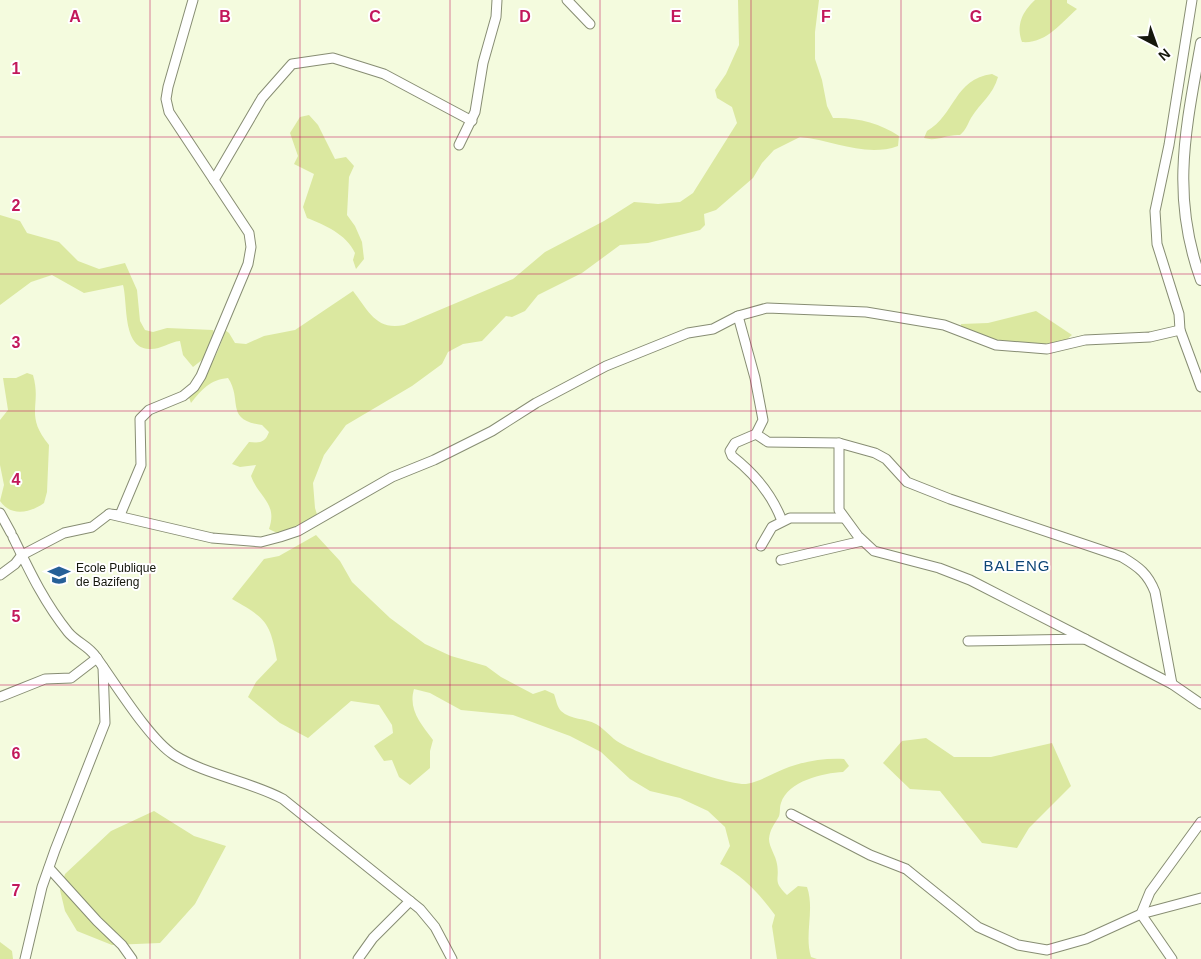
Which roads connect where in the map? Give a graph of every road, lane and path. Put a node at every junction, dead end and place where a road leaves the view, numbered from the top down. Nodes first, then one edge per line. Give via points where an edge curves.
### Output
1 (193, 0) edge
2 (497, 0) edge
3 (567, 0) edge
4 (1192, 0) edge
5 (590, 24) dead end
6 (1201, 43) edge
7 (472, 121) junction
8 (459, 145) dead end
9 (214, 180) junction
10 (1201, 280) edge
11 (738, 316) junction
12 (1180, 330) junction
13 (1201, 387) edge
14 (756, 434) junction
15 (839, 443) junction
16 (0, 513) edge
17 (109, 514) junction
18 (844, 518) junction
19 (782, 522) junction
20 (862, 541) junction
21 (761, 546) dead end
22 (22, 555) junction
23 (781, 560) dead end
24 (0, 575) edge
25 (1085, 639) junction
26 (968, 641) dead end
27 (97, 658) junction
28 (103, 667) junction
29 (1172, 684) junction
30 (0, 697) edge
31 (1201, 704) edge
32 (791, 814) dead end
33 (1201, 822) edge
34 (49, 868) junction
35 (1201, 898) edge
36 (410, 901) junction
37 (1141, 914) junction
38 (24, 959) edge
39 (132, 959) edge
40 (358, 959) edge
41 (452, 959) edge
42 (1172, 959) edge

1 - 9 street via 166,99 169,112
2 - 7 street
3 - 5 street
4 - 12 street via 1155,211 1157,244 1179,314
6 - 10 main road via 1182,171 1188,234
7 - 8 street
7 - 9 street via 384,74 333,58 292,64 262,98
9 - 17 street via 249,233 248,264 210,357 194,387 176,400 149,410 140,419 142,456 139,473 120,515
11 - 12 street via 767,308 866,312 944,325 996,345 1048,349 1085,340 1150,337
11 - 14 street via 756,378 763,420
11 - 17 street via 606,366 536,402 492,431 392,477 298,531 280,537 261,542 212,538
12 - 13 street
14 - 15 street via 768,442
14 - 19 street via 731,446 732,456 760,482 775,504
15 - 18 street via 839,510
15 - 29 street via 886,459 907,482 1113,553 1138,566 1155,592
16 - 22 street
17 - 22 street via 92,527 64,533
18 - 19 street via 790,518
18 - 20 street
19 - 21 street via 772,527
20 - 23 street
20 - 25 street via 874,552 939,568 970,580
22 - 24 street
22 - 27 street via 37,588 56,616 72,636 92,650
25 - 26 street
25 - 29 street
27 - 28 street
27 - 30 street via 71,678 45,679
28 - 34 street via 105,723
28 - 36 street via 156,738 174,755 283,799
29 - 31 street
32 - 37 street via 906,870 978,927 1018,945 1047,950 1086,939
33 - 37 street via 1150,892
34 - 38 street
34 - 39 street
35 - 37 street
36 - 40 street via 373,938
36 - 41 street via 435,927
37 - 42 street

